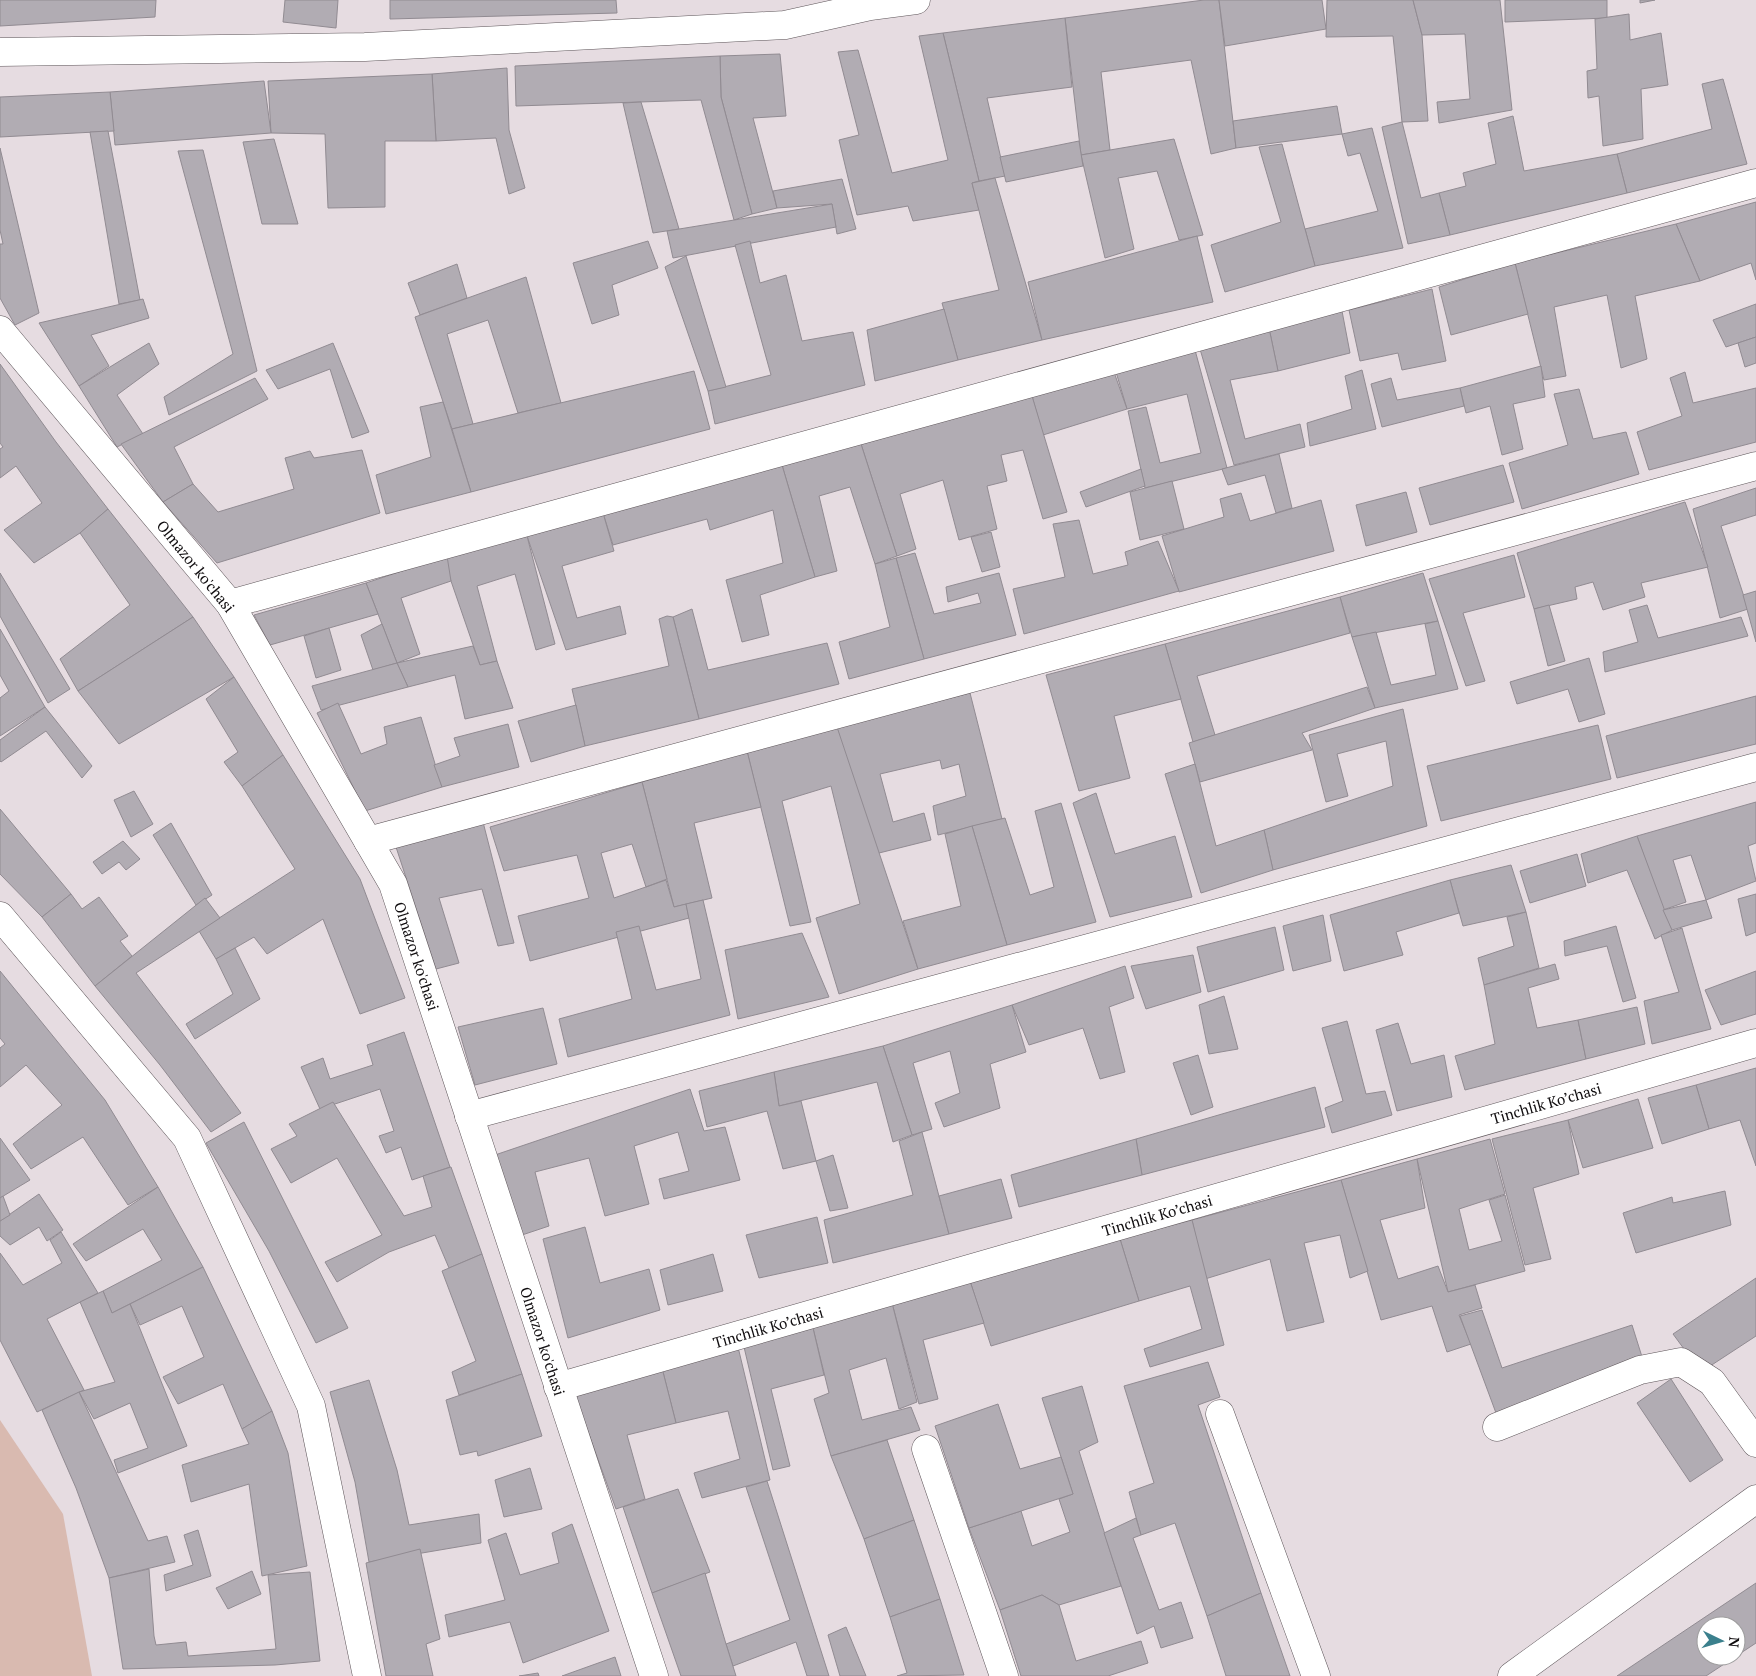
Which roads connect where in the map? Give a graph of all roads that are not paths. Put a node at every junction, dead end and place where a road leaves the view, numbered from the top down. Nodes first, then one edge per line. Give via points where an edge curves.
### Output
1 (916, 0) edge
2 (869, 3) edge
3 (0, 52) edge
4 (1756, 183) edge
5 (0, 330) edge
6 (1756, 466) edge
7 (230, 604) junction
8 (1756, 767) edge
9 (368, 841) junction
10 (0, 916) edge
11 (1756, 1043) edge
12 (469, 1116) junction
13 (558, 1387) junction
14 (1220, 1414) dead end
15 (1497, 1427) dead end
16 (1756, 1443) edge
17 (926, 1449) dead end
18 (1756, 1499) edge
19 (367, 1676) edge
20 (654, 1676) edge
21 (1004, 1676) edge
22 (1316, 1676) edge
23 (1512, 1676) edge

1 - 2 street
2 - 3 street via 785,25 365,47
4 - 7 street
5 - 7 street, Olmazor ko'chasi
6 - 9 street
7 - 9 street, Olmazor ko'chasi
8 - 12 street
9 - 12 street, Olmazor ko'chasi via 393,884
10 - 19 street via 187,1138 311,1406
11 - 13 street, Tinchlik Ko’chasi
12 - 13 street, Olmazor ko'chasi
13 - 20 street, Olmazor ko'chasi
14 - 22 street
15 - 16 street via 1640,1370 1681,1362 1712,1382
17 - 21 street
18 - 23 street

